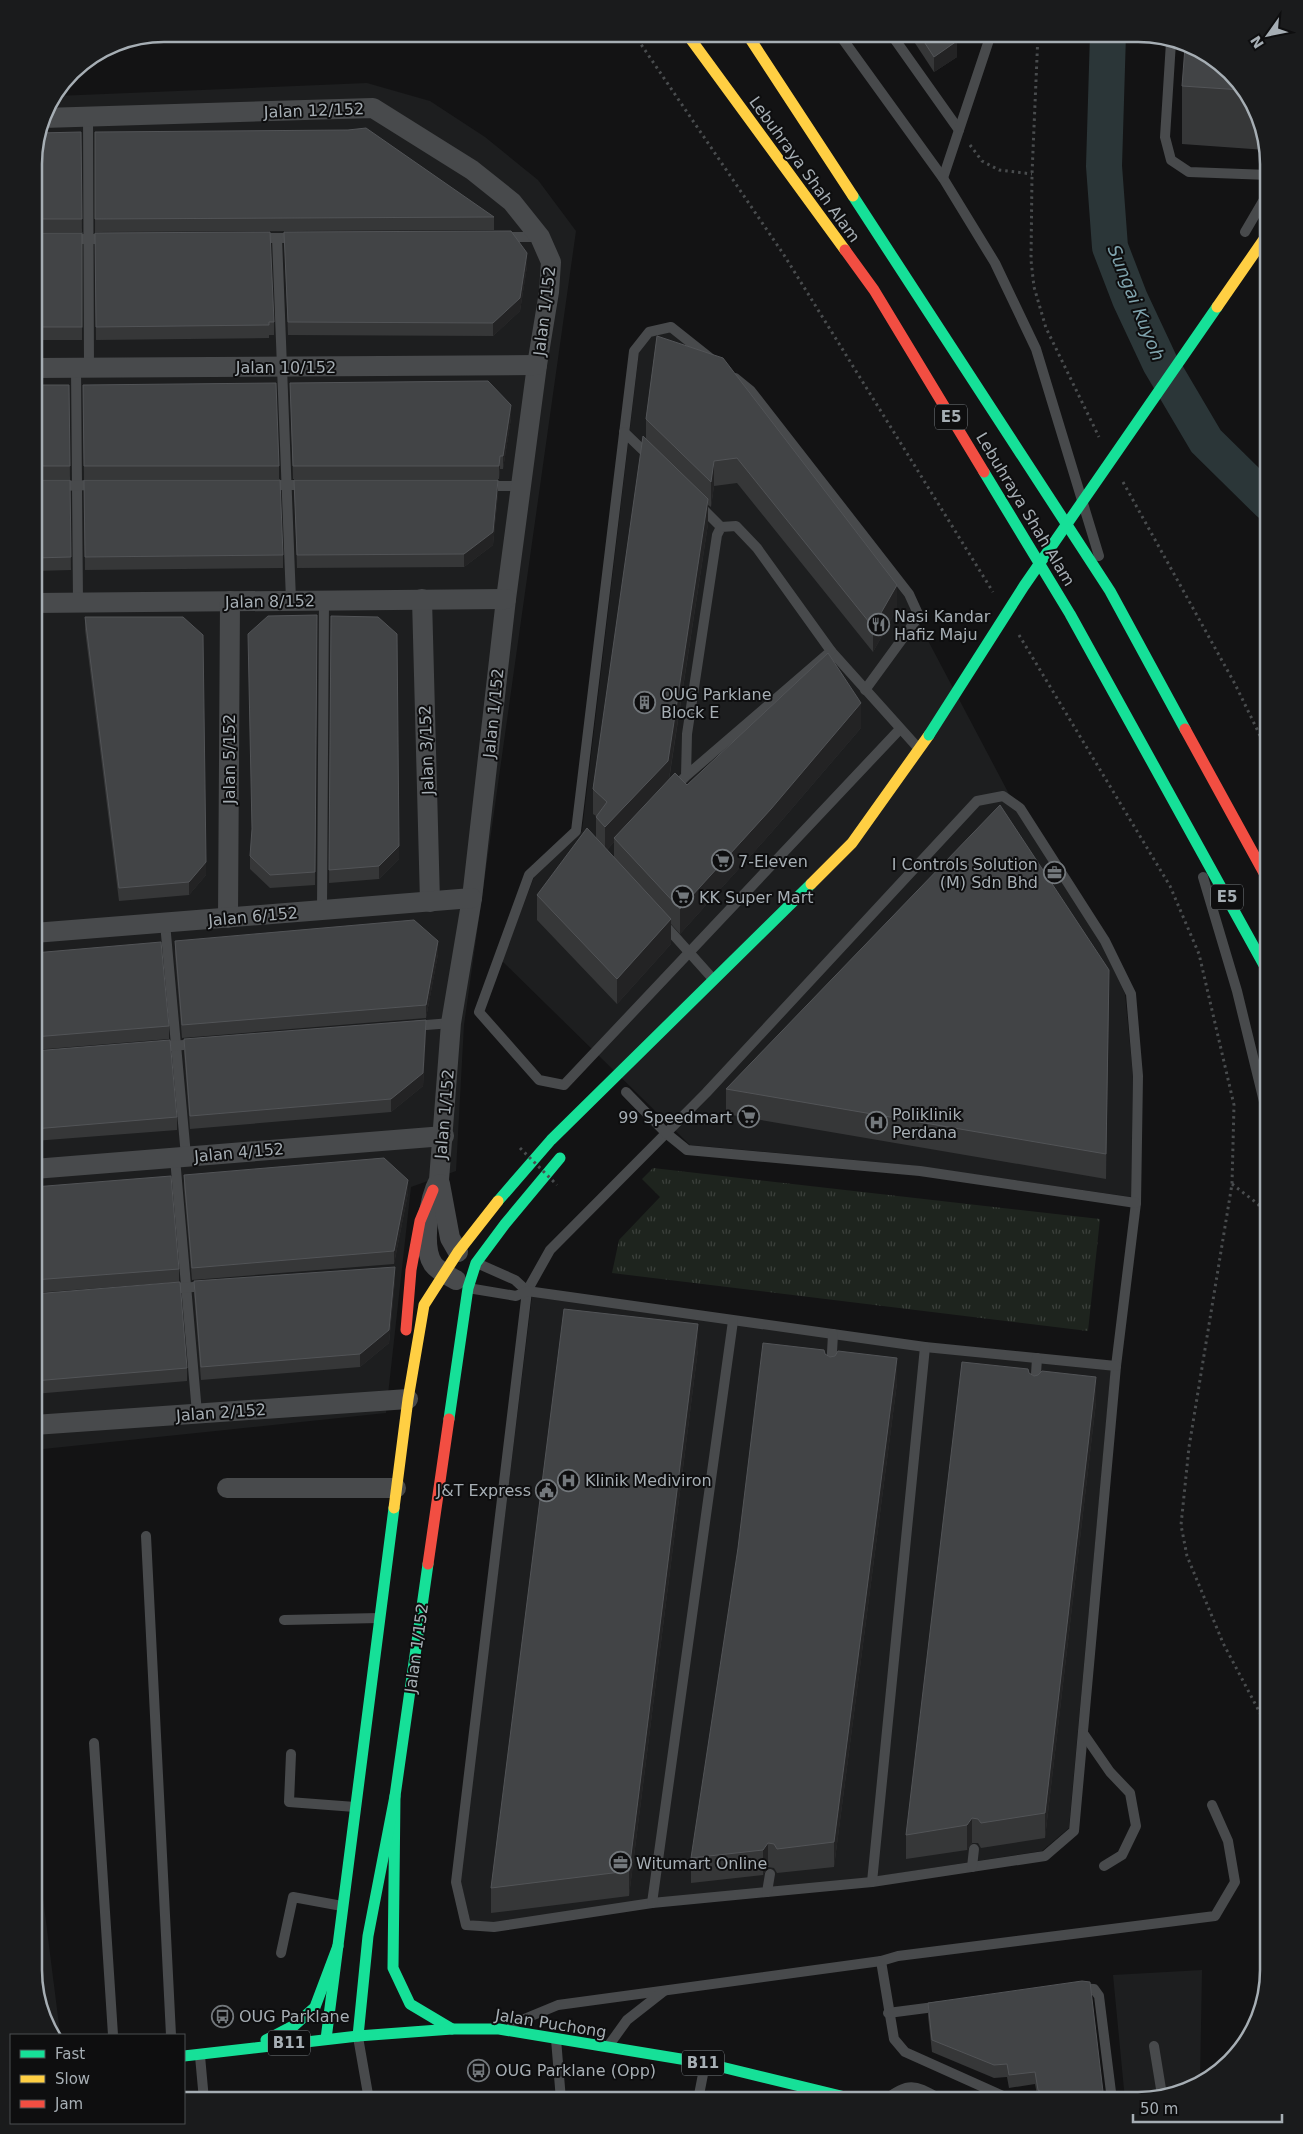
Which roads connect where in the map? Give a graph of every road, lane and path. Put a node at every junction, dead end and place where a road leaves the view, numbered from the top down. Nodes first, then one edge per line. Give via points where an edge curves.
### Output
1 (640, 43) edge
2 (694, 43) edge
3 (753, 43) edge
4 (846, 43) edge
5 (897, 43) edge
6 (988, 43) edge
7 (1038, 43) edge
8 (1171, 47) edge
9 (88, 116) junction
10 (52, 118) edge
11 (959, 130) junction
12 (1032, 174) junction
13 (1260, 175) edge
14 (944, 178) junction
15 (1260, 206) edge
16 (1245, 232) dead end
17 (491, 237) edge
18 (540, 237) junction
19 (247, 238) edge
20 (277, 238) junction
21 (306, 238) edge
22 (61, 239) edge
23 (89, 239) junction
24 (118, 239) edge
25 (1260, 245) edge
26 (715, 362) edge
27 (537, 365) junction
28 (282, 367) junction
29 (43, 368) edge
30 (82, 368) junction
31 (729, 374) edge
32 (624, 432) junction
33 (1102, 444) dead end
34 (658, 466) edge
35 (1121, 478) dead end
36 (77, 485) junction
37 (107, 485) edge
38 (257, 485) edge
39 (287, 485) junction
40 (316, 485) edge
41 (43, 486) edge
42 (472, 486) edge
43 (520, 486) junction
44 (693, 500) edge
45 (1094, 512) dead end
46 (721, 527) junction
47 (1067, 552) dead end
48 (1056, 568) dead end
49 (1110, 591) junction
50 (1040, 592) dead end
51 (994, 593) dead end
52 (422, 599) junction
53 (506, 599) junction
54 (291, 600) junction
55 (324, 600) junction
56 (230, 601) junction
57 (78, 602) junction
58 (43, 603) edge
59 (1014, 627) dead end
60 (831, 651) junction
61 (865, 690) junction
62 (900, 729) junction
63 (1260, 735) edge
64 (919, 750) junction
65 (686, 776) junction
66 (666, 798) edge
67 (1186, 820) junction
68 (1260, 866) edge
69 (472, 898) junction
70 (430, 902) junction
71 (322, 910) junction
72 (657, 917) edge
73 (228, 918) junction
74 (166, 923) junction
75 (43, 932) edge
76 (690, 952) junction
77 (1260, 957) edge
78 (716, 983) junction
79 (451, 1023) junction
80 (402, 1027) edge
81 (205, 1043) edge
82 (176, 1046) junction
83 (148, 1048) edge
84 (1260, 1085) edge
85 (626, 1092) dead end
86 (666, 1133) junction
87 (444, 1136) junction
88 (570, 1147) dead end
89 (520, 1148) dead end
90 (180, 1157) junction
91 (42, 1168) edge
92 (1232, 1184) junction
93 (436, 1185) junction
94 (557, 1185) dead end
95 (1136, 1202) junction
96 (1260, 1207) edge
97 (458, 1252) junction
98 (476, 1263) junction
99 (444, 1273) junction
100 (216, 1285) edge
101 (186, 1288) junction
102 (468, 1288) junction
103 (158, 1290) edge
104 (527, 1291) junction
105 (733, 1321) junction
106 (833, 1334) junction
107 (405, 1338) dead end
108 (925, 1347) junction
109 (403, 1358) dead end
110 (1037, 1358) junction
111 (1116, 1366) junction
112 (831, 1375) edge
113 (1035, 1394) edge
114 (408, 1399) junction
115 (197, 1413) junction
116 (42, 1424) edge
117 (227, 1488) dead end
118 (396, 1488) junction
119 (146, 1536) dead end
120 (380, 1618) junction
121 (284, 1620) dead end
122 (1260, 1713) edge
123 (1083, 1733) junction
124 (94, 1743) dead end
125 (291, 1754) dead end
126 (395, 1796) junction
127 (1212, 1805) dead end
128 (356, 1807) junction
129 (974, 1849) dead end
130 (1104, 1866) dead end
131 (972, 1867) junction
132 (770, 1874) dead end
133 (872, 1882) junction
134 (768, 1892) junction
135 (652, 1903) junction
136 (343, 1906) junction
137 (338, 1946) junction
138 (281, 1953) dead end
139 (881, 1961) junction
140 (1071, 1989) edge
141 (664, 1990) junction
142 (956, 2004) edge
143 (888, 2013) junction
144 (452, 2029) junction
145 (499, 2029) junction
146 (113, 2034) edge
147 (171, 2034) edge
148 (358, 2036) junction
149 (326, 2039) junction
150 (556, 2039) junction
151 (1154, 2046) dead end
152 (251, 2048) junction
153 (607, 2048) junction
154 (200, 2054) junction
155 (185, 2056) edge
156 (705, 2063) junction
157 (1161, 2089) edge
158 (203, 2091) edge
159 (367, 2091) edge
160 (560, 2091) edge
161 (700, 2092) edge
162 (823, 2092) edge
163 (895, 2092) edge
164 (926, 2092) edge
165 (994, 2092) edge
166 (1111, 2092) edge

1 - 51 path via 784,255
2 - 67 main road, Lebuhraya Shah Alam / E5 via 874,290 1070,614
3 - 49 main road, Lebuhraya Shah Alam / E5
4 - 14 lane
5 - 11 lane
6 - 11 lane
7 - 12 path
8 - 13 lane via 1165,137 1171,160 1189,172
9 - 10 street, Jalan 12/152
9 - 18 street, Jalan 12/152 via 373,108 472,170 512,202
9 - 23 lane
11 - 12 path via 982,160 999,170
11 - 14 lane
12 - 33 path via 1031,260 1034,287 1046,328
14 - 49 lane via 996,263 1036,349
15 - 16 lane
17 - 18 lane
18 - 27 street, Jalan 1/152 via 551,262
19 - 20 lane
20 - 21 lane
20 - 28 lane
22 - 23 lane
23 - 24 lane
23 - 30 lane
25 - 64 main road, bridge via 1024,586
26 - 32 lane via 671,327 649,332 634,351
27 - 28 street, Jalan 10/152
27 - 43 street, Jalan 1/152
28 - 30 street, Jalan 10/152
28 - 39 lane
29 - 30 street, Jalan 10/152
30 - 36 lane
31 - 61 lane via 751,391 852,518 909,594 919,616
32 - 34 lane
32 - 76 lane via 579,834 528,875 479,1012 539,1080 564,1085
35 - 63 path
36 - 37 lane
36 - 41 lane
36 - 57 lane
38 - 39 lane
39 - 40 lane
39 - 54 lane
42 - 43 lane
43 - 53 street, Jalan 1/152
44 - 46 lane
45 - 47 main road
46 - 60 lane via 736,526 757,548
46 - 65 lane via 717,535 687,734
48 - 50 main road
49 - 68 main road, Lebuhraya Shah Alam / E5
52 - 53 street, Jalan 8/152
52 - 55 street, Jalan 8/152
52 - 70 street, Jalan 3/152
53 - 69 street, Jalan 1/152
54 - 55 street, Jalan 8/152
54 - 56 street, Jalan 8/152
55 - 71 lane
56 - 57 street, Jalan 8/152
56 - 73 street, Jalan 5/152
57 - 58 street, Jalan 8/152
59 - 92 path via 1170,886 1199,954 1234,1105
60 - 61 lane
60 - 65 lane
61 - 62 lane
62 - 64 lane
62 - 76 lane
64 - 78 main road via 852,843
65 - 66 lane
67 - 77 main road, Lebuhraya Shah Alam / E5
67 - 84 lane via 1237,992
69 - 70 street, Jalan 6/152
69 - 79 street, Jalan 1/152
70 - 71 street, Jalan 6/152
71 - 73 street, Jalan 6/152
72 - 76 lane
73 - 74 street, Jalan 6/152
74 - 75 street, Jalan 6/152
74 - 82 lane
76 - 78 lane
78 - 97 main road via 551,1140 487,1212
79 - 80 lane
79 - 87 street, Jalan 1/152
81 - 82 lane
82 - 83 lane
82 - 90 lane
85 - 86 lane
86 - 95 lane via 687,1150 920,1171
86 - 95 lane via 977,802 1003,796 1026,816 1105,941 1131,994 1138,1076
86 - 104 lane via 550,1250
87 - 90 street, Jalan 4/152
87 - 93 street, Jalan 1/152
88 - 98 main road, Jalan 1/152
89 - 94 path, bridge
90 - 91 street, Jalan 4/152
90 - 101 lane
92 - 96 path
92 - 122 path via 1189,1447 1181,1525 1187,1556 1223,1643
93 - 97 street via 450,1238
93 - 99 street, Jalan 1/152 via 426,1237 434,1265
93 - 107 main road via 420,1221 408,1270
95 - 111 lane
97 - 98 main road
97 - 99 main road
98 - 102 main road, Jalan 1/152
98 - 104 lane via 515,1280
99 - 102 street
99 - 114 main road via 424,1305
100 - 101 lane
101 - 103 lane
101 - 115 lane
102 - 104 lane via 516,1296
102 - 126 main road, Jalan 1/152
104 - 105 lane
104 - 135 lane via 456,1882 466,1925 494,1927
105 - 106 lane
105 - 135 lane
106 - 108 lane
106 - 112 lane
108 - 110 lane
108 - 133 lane
109 - 114 main road
110 - 111 lane
110 - 113 lane
111 - 123 lane
114 - 115 street, Jalan 2/152
114 - 118 main road
115 - 116 street, Jalan 2/152
117 - 118 street
118 - 120 main road
119 - 147 lane
120 - 121 lane
120 - 128 main road
123 - 130 lane via 1110,1772 1130,1793 1136,1826 1122,1855
123 - 131 lane via 1074,1831 1045,1856
124 - 146 lane
125 - 128 lane via 290,1802
126 - 144 main road via 393,1968 410,2004
126 - 148 main road, Jalan 1/152 via 368,1936
127 - 139 lane via 1228,1841 1235,1882 1215,1916 898,1956
128 - 136 main road
129 - 131 lane
131 - 133 lane
132 - 134 lane
133 - 134 lane
134 - 135 lane
136 - 137 main road
136 - 138 lane via 293,1897
137 - 149 main road
137 - 152 main road via 315,2007 295,2025
139 - 141 lane
139 - 143 lane
140 - 166 lane via 1094,1989 1099,1996
141 - 145 lane via 558,2005
141 - 153 lane via 627,2020
142 - 143 lane
143 - 165 lane via 894,2039 905,2052
144 - 145 main road, Jalan Puchong / B11
144 - 148 main road, Jalan Puchong / B11
145 - 150 main road, Jalan Puchong / B11
148 - 149 main road, Jalan Puchong / B11
148 - 159 lane
149 - 152 main road, Jalan Puchong / B11
150 - 153 main road, Jalan Puchong / B11
150 - 160 lane
151 - 157 lane
152 - 154 main road, Jalan Puchong / B11
153 - 156 main road, Jalan Puchong / B11
154 - 155 main road, Jalan Puchong / B11
154 - 158 lane
156 - 161 lane
156 - 162 main road, Jalan Puchong / B11
163 - 164 lane via 900,2088 918,2088

